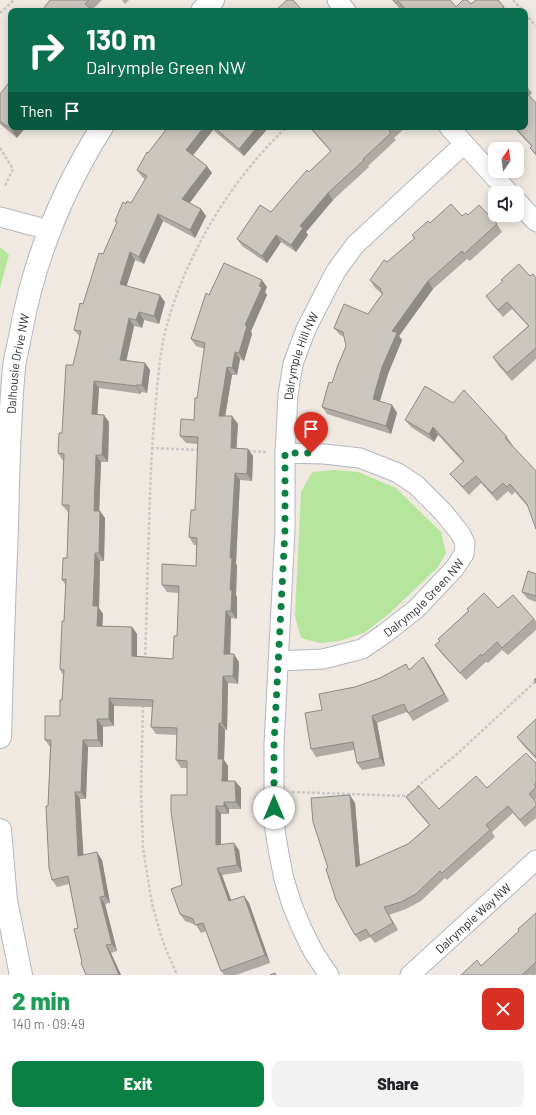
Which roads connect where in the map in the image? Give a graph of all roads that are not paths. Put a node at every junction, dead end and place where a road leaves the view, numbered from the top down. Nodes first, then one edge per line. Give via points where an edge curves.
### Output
1 (214, 0) edge
2 (337, 0) edge
3 (205, 8) edge
4 (344, 8) edge
5 (100, 130) edge
6 (452, 130) edge
7 (464, 144) junction
8 (503, 186) edge
9 (524, 209) edge
10 (0, 217) edge
11 (536, 222) edge
12 (49, 230) junction
13 (285, 453) junction
14 (278, 661) junction
15 (0, 737) edge
16 (0, 830) edge
17 (536, 860) edge
18 (21, 975) edge
19 (329, 975) edge
20 (410, 975) edge

1 - 3 street
2 - 4 street
5 - 12 street, Dalhousie Drive NW via 62,198
6 - 7 street
7 - 8 street
7 - 13 street, Dalrymple Hill NW via 355,245 336,272 306,329 293,364 288,395
9 - 11 street
10 - 12 street
12 - 15 street, Dalhousie Drive NW via 23,317 14,367
13 - 14 street, Dalrymple Hill NW via 285,530
13 - 14 street, Dalrymple Green NW via 360,458 398,473 416,485 443,512 465,543 464,554 454,569 416,609 362,649 323,659
14 - 19 street, Dalrymple Hill NW via 274,744 275,830 284,879 292,904 314,953
16 - 18 street via 6,901
17 - 20 street, Dalrymple Way NW

